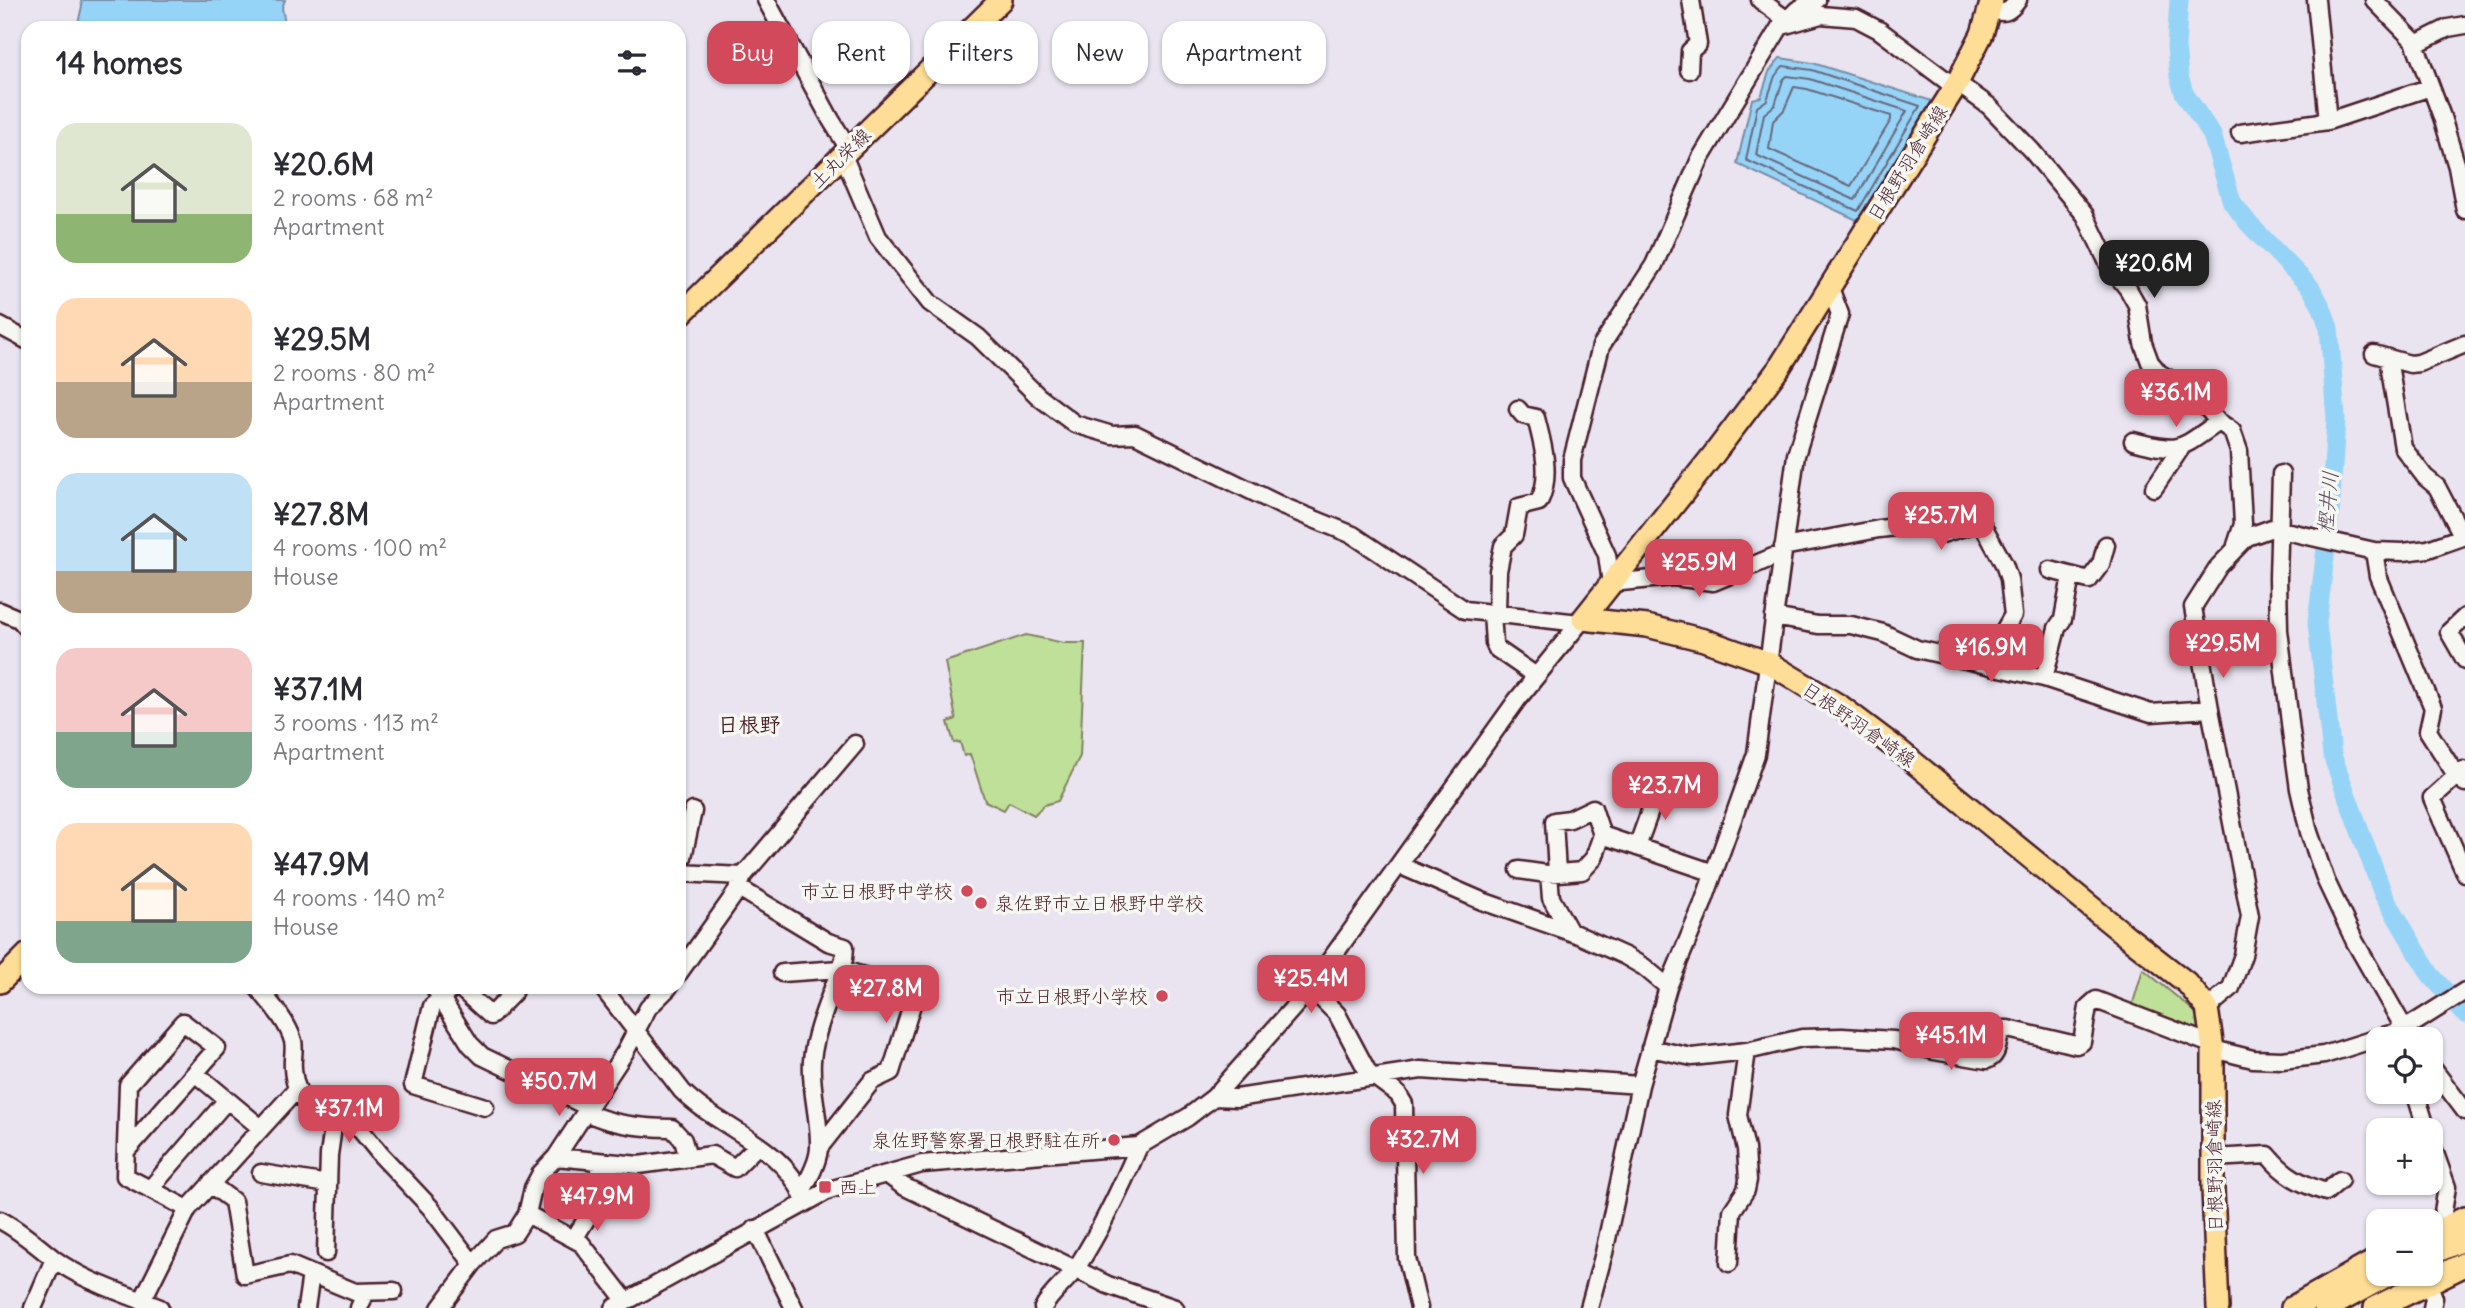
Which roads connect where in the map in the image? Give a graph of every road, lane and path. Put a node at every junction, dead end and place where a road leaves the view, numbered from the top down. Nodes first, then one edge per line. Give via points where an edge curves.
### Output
1 (766, 0) edge
2 (1001, 0) edge
3 (1691, 0) edge
4 (1762, 0) edge
5 (1817, 0) edge
6 (2018, 0) edge
7 (2316, 0) edge
8 (2374, 0) edge
9 (1991, 5) edge
10 (1783, 24) junction
11 (2465, 25) edge
12 (2416, 44) junction
13 (1689, 70) dead end
14 (1956, 85) junction
15 (2431, 87) junction
16 (2328, 121) junction
17 (2240, 133) dead end
18 (846, 152) junction
19 (2465, 210) edge
20 (1830, 288) junction
21 (686, 309) edge
22 (0, 326) edge
23 (21, 337) edge
24 (2465, 344) edge
25 (1518, 409) dead end
26 (2219, 422) junction
27 (2133, 442) dead end
28 (2181, 448) junction
29 (2281, 474) dead end
30 (1572, 478) junction
31 (1546, 479) junction
32 (2154, 488) dead end
33 (2280, 530) junction
34 (2464, 536) edge
35 (2106, 545) dead end
36 (2234, 551) junction
37 (2374, 551) junction
38 (1782, 553) junction
39 (2049, 570) dead end
40 (2071, 576) junction
41 (1611, 583) junction
42 (0, 611) edge
43 (1494, 613) junction
44 (1774, 617) junction
45 (2465, 617) edge
46 (21, 621) edge
47 (1581, 621) junction
48 (2465, 660) edge
49 (1769, 663) junction
50 (1990, 664) junction
51 (1536, 676) junction
52 (2044, 678) junction
53 (2210, 709) junction
54 (855, 744) dead end
55 (2462, 775) edge
56 (1659, 786) dead end
57 (692, 811) dead end
58 (1602, 835) junction
59 (686, 842) edge
60 (1637, 847) junction
61 (1399, 865) junction
62 (1519, 870) dead end
63 (1553, 873) junction
64 (1714, 873) junction
65 (2465, 873) edge
66 (686, 874) edge
67 (741, 882) junction
68 (1570, 932) junction
69 (21, 961) edge
70 (686, 963) edge
71 (840, 969) junction
72 (782, 973) dead end
73 (0, 982) edge
74 (1310, 988) junction
75 (1668, 988) junction
76 (2465, 991) edge
77 (263, 994) edge
78 (438, 994) edge
79 (439, 994) edge
80 (467, 994) edge
81 (512, 994) edge
82 (608, 994) edge
83 (648, 994) edge
84 (662, 994) edge
85 (648, 1008) junction
86 (2207, 1008) junction
87 (2402, 1027) edge
88 (2419, 1027) edge
89 (635, 1029) junction
90 (2366, 1045) edge
91 (2213, 1047) junction
92 (1650, 1048) junction
93 (1747, 1051) junction
94 (195, 1073) junction
95 (1373, 1077) junction
96 (2443, 1082) edge
97 (1640, 1086) junction
98 (298, 1088) junction
99 (1214, 1097) junction
100 (227, 1100) junction
101 (485, 1107) dead end
102 (587, 1109) junction
103 (2465, 1111) edge
104 (334, 1120) junction
105 (261, 1128) junction
106 (758, 1145) junction
107 (1139, 1146) junction
108 (819, 1148) junction
109 (126, 1151) junction
110 (556, 1157) junction
111 (2213, 1157) junction
112 (688, 1158) junction
113 (599, 1161) junction
114 (261, 1173) dead end
115 (888, 1175) junction
116 (2443, 1176) edge
117 (2340, 1180) dead end
118 (211, 1184) junction
119 (328, 1184) junction
120 (150, 1189) junction
121 (803, 1197) junction
122 (188, 1209) junction
123 (2441, 1209) edge
124 (527, 1214) junction
125 (2465, 1219) edge
126 (0, 1220) edge
127 (755, 1229) junction
128 (2443, 1229) edge
129 (2465, 1238) edge
130 (574, 1239) junction
131 (2443, 1247) edge
132 (326, 1253) dead end
133 (2465, 1254) edge
134 (54, 1259) junction
135 (1728, 1263) dead end
136 (473, 1264) junction
137 (2465, 1264) edge
138 (2443, 1266) edge
139 (2366, 1267) edge
140 (1076, 1269) junction
141 (2443, 1270) edge
142 (311, 1274) junction
143 (2366, 1286) edge
144 (2405, 1286) edge
145 (2410, 1286) edge
146 (2430, 1286) edge
147 (394, 1291) dead end
148 (366, 1292) junction
149 (142, 1301) junction
150 (620, 1305) edge
151 (33, 1308) edge
152 (160, 1308) edge
153 (306, 1308) edge
154 (359, 1308) edge
155 (440, 1308) edge
156 (794, 1308) edge
157 (1043, 1308) edge
158 (1175, 1308) edge
159 (1419, 1308) edge
160 (1589, 1308) edge
161 (2218, 1308) edge
162 (2293, 1308) edge
163 (2326, 1308) edge
164 (2360, 1308) edge
165 (2376, 1308) edge
166 (2432, 1308) edge

1 - 18 street
2 - 18 main road, 土丸栄線
3 - 13 street via 1698,44 1690,51
4 - 10 street
5 - 10 street
6 - 9 street via 2004,14
7 - 16 street
8 - 12 street
9 - 14 main road, 日根野羽倉崎線
10 - 14 street via 1821,15 1856,18
10 - 30 street via 1700,159 1654,265 1601,346 1572,460
11 - 12 street
12 - 15 street
14 - 20 main road, 日根野羽倉崎線
14 - 26 street via 1989,106 2085,215 2109,265 2137,305 2150,362 2159,373 2194,393
15 - 16 street
15 - 19 street via 2457,167
16 - 17 street
18 - 21 main road, 土丸栄線
18 - 43 street via 878,237 930,303 978,337 1039,397 1076,424 1112,435 1135,433 1353,536 1465,610
20 - 38 street via 1840,314 1796,455
20 - 41 main road, 日根野羽倉崎線 via 1771,379
22 - 23 street
24 - 34 street via 2419,363 2381,356 2403,447 2437,487
25 - 31 street via 1536,418
26 - 28 street
26 - 36 street via 2232,431 2239,452 2243,524
27 - 28 street via 2165,450
28 - 32 street
29 - 33 street
30 - 31 street
30 - 41 street via 1607,555
31 - 43 street via 1539,502 1519,507 1514,535 1503,546
33 - 36 street via 2272,528 2247,537
33 - 37 street
33 - 87 street via 2279,629 2299,789 2309,832 2355,942
34 - 37 street via 2428,549
35 - 40 street via 2101,564 2089,580
36 - 53 street via 2193,607
37 - 55 street via 2378,576 2433,708 2428,731
38 - 41 street via 1713,582 1673,577
38 - 44 street
38 - 50 street via 1879,529 1923,524 1942,534 1981,522 2004,564 2012,615
39 - 40 street
40 - 52 street
41 - 47 main road, 日根野羽倉崎線
42 - 46 street
43 - 47 street
43 - 51 street via 1497,649
44 - 49 street
44 - 50 street via 1851,625 1917,649
45 - 48 street via 2449,632
47 - 49 main road, 日根野羽倉崎線 via 1647,626
47 - 51 street
49 - 64 street via 1756,754
49 - 86 main road, 日根野羽倉崎線 via 1840,706 1901,752 2187,983
50 - 52 street
51 - 61 street
52 - 53 street via 2151,713
53 - 86 street via 2250,916 2244,955 2231,988
54 - 67 street
55 - 65 street via 2432,799
56 - 60 street
57 - 59 street
58 - 60 street
58 - 63 street via 1594,858 1582,871
58 - 63 street via 1593,808 1554,821
60 - 64 street
61 - 68 street
61 - 74 street
62 - 63 street
63 - 68 street via 1551,898
64 - 75 street
66 - 67 street
67 - 70 street
67 - 71 street via 828,942 845,947
68 - 75 street via 1625,956
69 - 73 main road
71 - 72 street
71 - 108 street via 812,1059
71 - 108 street via 871,978 907,979 915,995 891,1072 872,1081
74 - 95 street via 1338,1014
74 - 99 street
75 - 92 street
76 - 88 street
77 - 98 street via 293,1041
78 - 101 street via 412,1085
79 - 102 street via 482,1056
80 - 81 street via 491,1016
82 - 89 street
83 - 85 street
84 - 85 street
85 - 89 street
86 - 91 main road, 日根野羽倉崎線
89 - 102 street
89 - 106 street via 694,1103
90 - 91 street via 2282,1060 2253,1059
91 - 93 street via 2096,1000 2088,1007 2082,1042 2076,1045 2002,1029 1997,1052 1987,1060 1894,1040 1842,1037 1802,1038
91 - 111 main road, 日根野羽倉崎線
92 - 93 street via 1692,1057
92 - 97 street
93 - 135 street via 1738,1115 1748,1181 1732,1211
94 - 100 street
94 - 109 street
94 - 109 street via 217,1048 183,1022 128,1085
95 - 97 street via 1421,1070
95 - 99 street via 1237,1098
95 - 159 street via 1398,1094 1404,1104 1407,1258
96 - 103 street
97 - 160 street
98 - 104 street via 309,1108
98 - 105 street
99 - 107 street
100 - 105 street
100 - 120 street
102 - 110 street
102 - 112 street via 623,1125 672,1128 683,1140
104 - 119 street
104 - 136 street via 354,1122 430,1207
105 - 118 street
106 - 112 street via 736,1168 712,1155
106 - 121 street via 768,1151
107 - 115 street via 922,1164
107 - 140 street via 1113,1206
108 - 121 street
109 - 120 street via 125,1176
110 - 113 street
110 - 124 street via 533,1188
111 - 117 street via 2268,1155 2299,1183 2326,1192
111 - 161 main road, 日根野羽倉崎線
112 - 113 street via 639,1165
113 - 130 street via 603,1204
114 - 119 street
115 - 121 street
115 - 140 street
116 - 123 street via 2447,1187
118 - 122 street
118 - 142 street via 233,1201 245,1275 290,1265
119 - 132 street
120 - 122 street
121 - 127 street
122 - 149 street
124 - 130 street
124 - 136 street via 515,1233 496,1239
125 - 128 highway
126 - 134 street
127 - 150 street
127 - 156 street
129 - 131 highway
130 - 150 street
133 - 138 highway
134 - 149 street via 102,1286
134 - 151 street
136 - 155 street
137 - 141 highway
139 - 162 highway
140 - 157 street
140 - 158 street
142 - 148 street
142 - 153 street
143 - 163 highway
144 - 164 highway
145 - 165 highway
146 - 166 street
147 - 148 street
148 - 154 street
149 - 152 street

